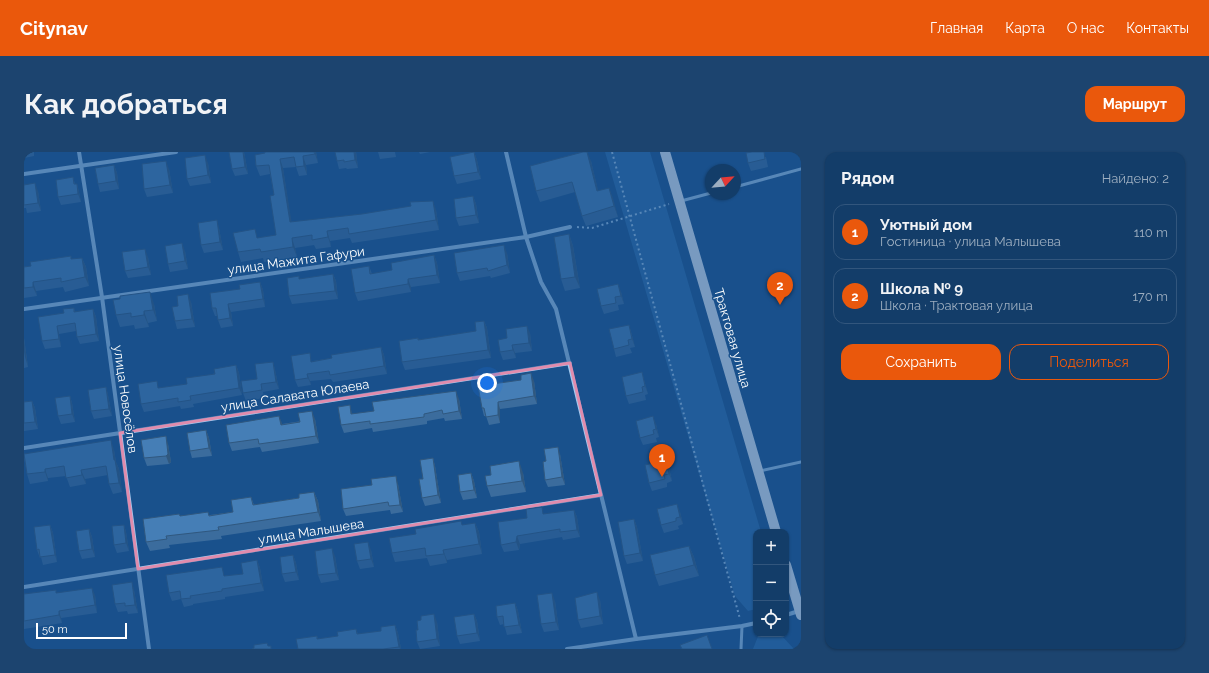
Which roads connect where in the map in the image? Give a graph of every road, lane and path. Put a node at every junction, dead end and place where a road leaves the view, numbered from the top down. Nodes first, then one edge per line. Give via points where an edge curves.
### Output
1 (79, 152) edge
2 (176, 152) edge
3 (506, 152) edge
4 (612, 152) edge
5 (665, 152) edge
6 (81, 166) junction
7 (801, 169) edge
8 (24, 174) edge
9 (741, 185) edge
10 (705, 194) edge
11 (679, 201) junction
12 (630, 216) junction
13 (570, 227) joint
14 (526, 237) junction
15 (102, 297) junction
16 (24, 309) edge
17 (570, 363) junction
18 (120, 433) junction
19 (24, 448) edge
20 (801, 462) edge
21 (758, 472) junction
22 (601, 495) junction
23 (775, 529) edge
24 (138, 569) junction
25 (789, 575) edge
26 (24, 587) edge
27 (800, 613) edge
28 (789, 615) edge
29 (753, 623) edge
30 (742, 626) junction
31 (636, 640) junction
32 (149, 649) edge
33 (567, 649) edge
34 (741, 649) edge

1 - 6 street, улица Новосёлов
2 - 6 street
3 - 14 street
4 - 12 path
5 - 11 main road, Трактовая улица
6 - 8 street
6 - 15 street, улица Новосёлов
7 - 9 lane
10 - 11 lane
11 - 12 path
11 - 21 main road, Трактовая улица
12 - 13 path via 592,228
12 - 30 path
13 - 14 street, улица Мажита Гафури
14 - 15 street, улица Мажита Гафури
14 - 17 street via 541,282 556,309
15 - 16 street, улица Мажита Гафури
15 - 18 street, улица Новосёлов
17 - 18 street, улица Салавата Юлаева
17 - 22 street
18 - 19 street, улица Салавата Юлаева
18 - 24 street, улица Новосёлов
20 - 21 lane
21 - 23 main road, Трактовая улица
22 - 24 street, улица Малышева
22 - 31 street
24 - 26 street, улица Малышева
24 - 32 street, улица Новосёлов
25 - 27 main road
27 - 28 street
29 - 30 street
30 - 31 street
30 - 34 lane
31 - 33 street

